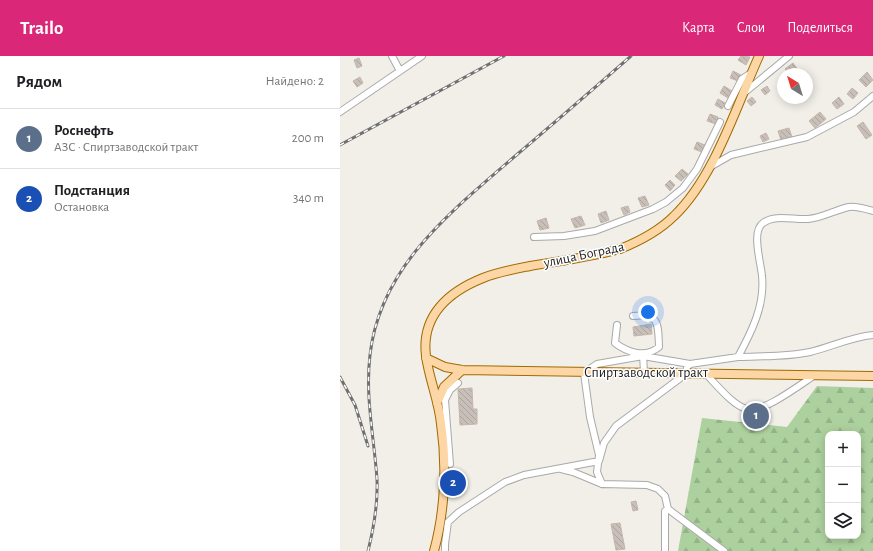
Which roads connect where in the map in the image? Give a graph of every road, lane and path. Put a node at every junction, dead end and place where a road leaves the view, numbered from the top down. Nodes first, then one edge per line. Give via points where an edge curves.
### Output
1 (392, 56) edge
2 (422, 56) edge
3 (759, 56) edge
4 (789, 56) edge
5 (400, 71) junction
6 (751, 73) junction
7 (741, 96) junction
8 (873, 96) edge
9 (728, 106) dead end
10 (340, 112) edge
11 (720, 122) dead end
12 (720, 145) junction
13 (730, 155) junction
14 (709, 168) junction
15 (684, 186) junction
16 (693, 195) junction
17 (873, 211) edge
18 (534, 237) dead end
19 (633, 316) dead end
20 (617, 326) dead end
21 (873, 335) edge
22 (643, 355) junction
23 (738, 357) junction
24 (426, 358) junction
25 (690, 364) junction
26 (462, 370) junction
27 (584, 373) junction
28 (644, 373) junction
29 (687, 373) junction
30 (705, 373) junction
31 (815, 376) junction
32 (873, 376) edge
33 (458, 383) dead end
34 (438, 403) junction
35 (445, 426) junction
36 (599, 460) junction
37 (450, 464) dead end
38 (561, 469) junction
39 (602, 484) junction
40 (668, 509) junction
41 (434, 551) edge
42 (446, 551) edge
43 (665, 551) edge
44 (724, 551) edge

1 - 5 street
2 - 5 street
3 - 6 main road, улица Бограда
4 - 7 street
5 - 10 street
6 - 7 main road, улица Бограда
6 - 9 street via 742,79
7 - 12 main road, улица Бограда
8 - 13 street via 854,112 807,137
11 - 15 street via 697,169
12 - 13 street
12 - 14 main road, улица Бограда
13 - 14 street
14 - 16 main road, улица Бограда
15 - 16 street
15 - 18 street via 666,202 653,209 595,231 578,235
16 - 24 main road, улица Бограда via 673,217 638,242 611,251 504,271 468,285 442,303 433,316 425,339
17 - 23 street via 850,207 809,219 783,218 768,220 761,224 757,236 763,296 748,338
19 - 22 street via 652,317 658,325 659,347
20 - 22 street via 615,343 622,349
21 - 23 street via 809,352
22 - 25 street
22 - 27 street via 597,364
22 - 28 street
23 - 25 street
24 - 26 main road, Спиртзаводской тракт via 445,367
24 - 34 main road, улица Бограда
25 - 29 street
26 - 27 main road, Спиртзаводской тракт
26 - 34 main road via 444,387
27 - 28 main road, Спиртзаводской тракт
27 - 36 street
28 - 29 main road, Спиртзаводской тракт
29 - 30 main road, Спиртзаводской тракт
29 - 36 street via 616,426 604,443
30 - 31 main road, Спиртзаводской тракт
30 - 31 street via 737,404 748,410 762,408
31 - 32 main road, Спиртзаводской тракт
33 - 35 street via 450,390 445,400
34 - 35 main road, улица Бограда
35 - 37 street
35 - 41 main road, улица Бограда via 442,511
36 - 38 street
36 - 39 street via 597,472
38 - 39 street
38 - 42 street via 524,475 505,482 459,512 448,522
39 - 40 street via 647,485 658,489 665,496
40 - 43 street via 665,511
40 - 44 street

